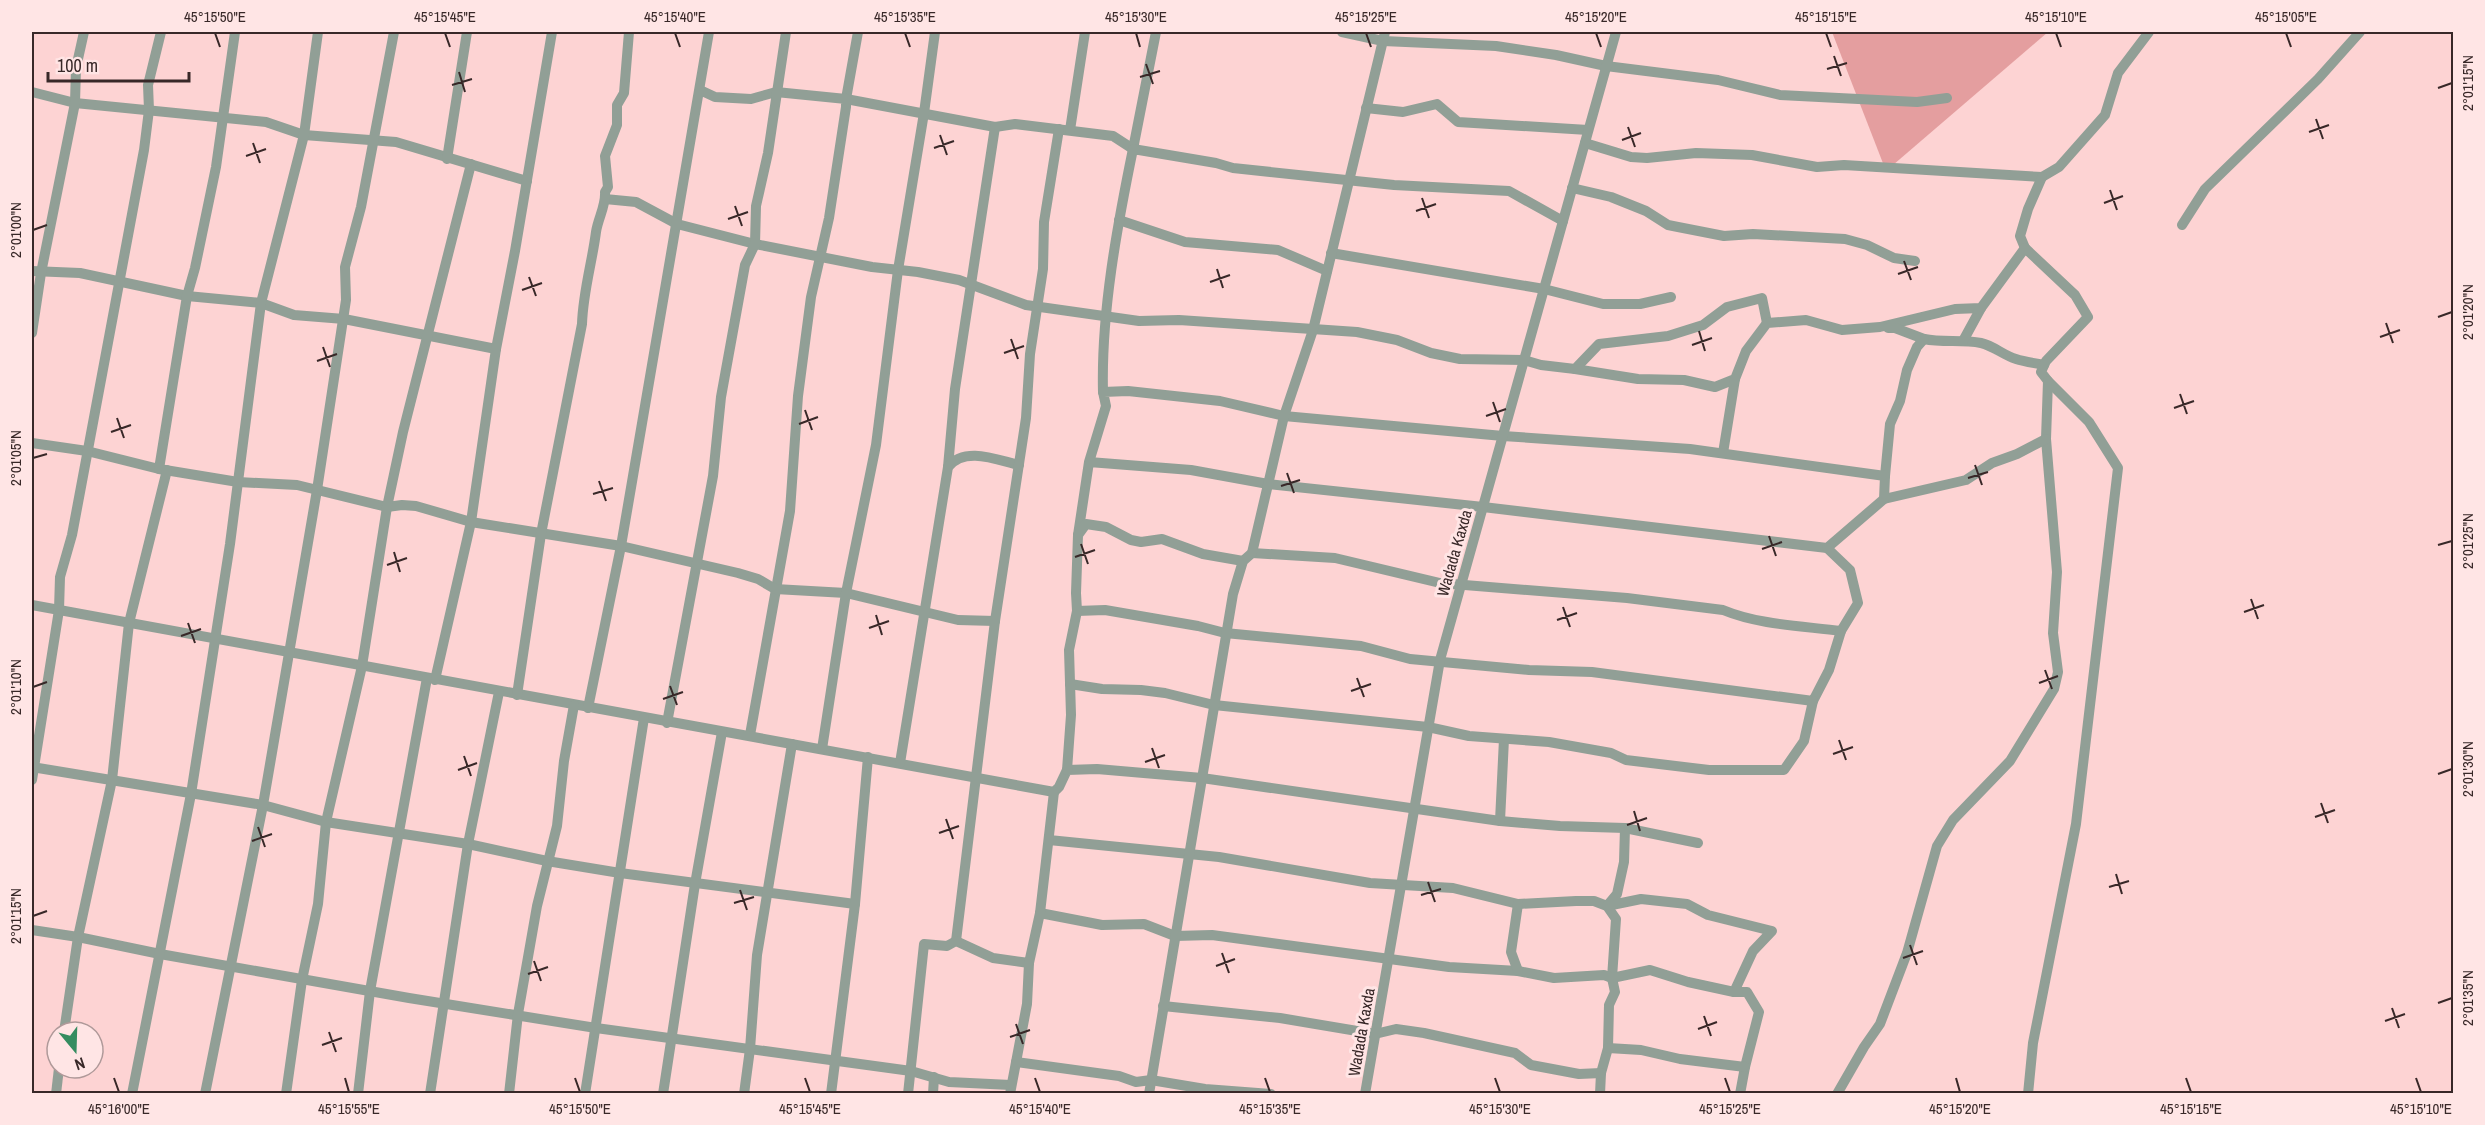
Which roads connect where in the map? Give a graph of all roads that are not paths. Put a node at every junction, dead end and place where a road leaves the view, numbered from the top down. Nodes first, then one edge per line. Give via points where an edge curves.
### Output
1 (84, 32) edge
2 (161, 32) edge
3 (235, 32) edge
4 (318, 32) edge
5 (394, 32) edge
6 (467, 32) edge
7 (552, 32) edge
8 (629, 32) edge
9 (709, 32) edge
10 (786, 32) edge
11 (858, 32) edge
12 (935, 32) edge
13 (1085, 32) edge
14 (1156, 32) edge
15 (1342, 32) edge
16 (1616, 32) edge
17 (2149, 32) edge
18 (2360, 32) edge
19 (1384, 36) edge
20 (1606, 66) junction
21 (700, 90) junction
22 (32, 92) edge
23 (776, 92) junction
24 (1947, 98) dead end
25 (846, 99) junction
26 (75, 103) junction
27 (1366, 108) junction
28 (149, 110) junction
29 (924, 113) junction
30 (224, 118) junction
31 (994, 127) junction
32 (1065, 129) junction
33 (1588, 130) junction
34 (304, 135) junction
35 (375, 141) junction
36 (1585, 143) junction
37 (1133, 149) junction
38 (447, 159) junction
39 (471, 164) junction
40 (2042, 177) junction
41 (527, 181) junction
42 (1347, 181) junction
43 (1572, 188) junction
44 (605, 199) junction
45 (1119, 220) junction
46 (1563, 221) junction
47 (677, 224) junction
48 (2182, 225) dead end
49 (755, 244) junction
50 (2025, 248) junction
51 (1331, 253) junction
52 (821, 256) junction
53 (1915, 261) dead end
54 (898, 270) junction
55 (1327, 271) junction
56 (36, 272) edge
57 (118, 282) junction
58 (970, 284) junction
59 (1544, 289) junction
60 (187, 296) junction
61 (1671, 297) dead end
62 (261, 303) junction
63 (1038, 306) junction
64 (1981, 308) junction
65 (1107, 318) junction
66 (344, 319) junction
67 (1767, 323) junction
68 (1880, 327) junction
69 (1313, 330) junction
70 (32, 333) edge
71 (427, 336) junction
72 (1924, 339) junction
73 (1963, 341) junction
74 (496, 349) junction
75 (1524, 360) junction
76 (2044, 365) junction
77 (1575, 369) junction
78 (1735, 379) junction
79 (2048, 381) junction
80 (1103, 393) junction
81 (1284, 416) junction
82 (1503, 436) junction
83 (2046, 439) junction
84 (32, 443) edge
85 (87, 451) junction
86 (1723, 453) junction
87 (1089, 462) junction
88 (1019, 465) junction
89 (948, 467) junction
90 (163, 469) junction
91 (1885, 476) junction
92 (238, 482) junction
93 (1268, 484) junction
94 (317, 490) junction
95 (1884, 499) junction
96 (387, 507) junction
97 (1483, 507) junction
98 (471, 522) junction
99 (541, 534) junction
100 (1078, 535) junction
101 (621, 546) junction
102 (1827, 548) junction
103 (1252, 553) junction
104 (1243, 561) junction
105 (697, 565) junction
106 (1461, 584) junction
107 (776, 589) junction
108 (846, 594) junction
109 (32, 605) edge
110 (59, 610) junction
111 (1077, 611) junction
112 (925, 613) junction
113 (995, 621) junction
114 (129, 623) junction
115 (1841, 631) junction
116 (1225, 633) junction
117 (216, 639) junction
118 (288, 652) junction
119 (1440, 660) junction
120 (362, 666) junction
121 (431, 679) junction
122 (1070, 684) junction
123 (500, 692) junction
124 (517, 695) junction
125 (1813, 701) junction
126 (574, 705) junction
127 (1214, 705) junction
128 (588, 708) junction
129 (644, 718) junction
130 (667, 723) junction
131 (1428, 727) junction
132 (722, 732) junction
133 (750, 735) junction
134 (1504, 739) junction
135 (792, 744) junction
136 (822, 749) junction
137 (868, 757) junction
138 (900, 763) junction
139 (33, 768) edge
140 (1067, 770) junction
141 (977, 778) junction
142 (1202, 778) junction
143 (32, 780) edge
144 (112, 780) junction
145 (1054, 792) junction
146 (191, 794) junction
147 (262, 805) junction
148 (1414, 810) junction
149 (1500, 821) junction
150 (326, 822) junction
151 (1625, 828) junction
152 (400, 833) junction
153 (1049, 840) junction
154 (1698, 843) dead end
155 (468, 844) junction
156 (1189, 855) junction
157 (547, 861) junction
158 (620, 873) junction
159 (695, 884) junction
160 (1401, 884) junction
161 (768, 893) junction
162 (855, 904) junction
163 (1518, 904) junction
164 (1607, 906) junction
165 (1040, 913) junction
166 (32, 930) edge
167 (1175, 936) junction
168 (78, 937) junction
169 (956, 940) junction
170 (160, 954) junction
171 (1389, 958) junction
172 (1029, 963) junction
173 (229, 965) junction
174 (1518, 971) junction
175 (1612, 978) junction
176 (302, 980) junction
177 (370, 991) junction
178 (1734, 992) junction
179 (445, 1003) junction
180 (1162, 1006) junction
181 (518, 1014) junction
182 (66, 1020) edge
183 (596, 1028) junction
184 (1376, 1034) junction
185 (671, 1038) junction
186 (1608, 1048) junction
187 (750, 1049) junction
188 (835, 1060) junction
189 (1016, 1062) junction
190 (1745, 1066) junction
191 (911, 1071) junction
192 (1601, 1073) junction
193 (934, 1077) junction
194 (1151, 1080) junction
195 (1011, 1089) edge
196 (132, 1094) edge
197 (205, 1094) edge
198 (286, 1094) edge
199 (358, 1094) edge
200 (430, 1094) edge
201 (509, 1094) edge
202 (585, 1094) edge
203 (663, 1094) edge
204 (744, 1094) edge
205 (831, 1094) edge
206 (908, 1094) edge
207 (933, 1094) edge
208 (1149, 1094) edge
209 (1271, 1094) edge
210 (1365, 1094) edge
211 (1600, 1094) edge
212 (1740, 1094) edge
213 (1837, 1094) edge
214 (2028, 1094) edge

1 - 26 street via 76,68
2 - 28 street via 148,85
3 - 30 street
4 - 34 street
5 - 35 street
6 - 38 street
7 - 41 street
8 - 44 street via 624,93 617,105 617,125 604,156 608,187
9 - 21 street
10 - 23 street
11 - 25 street
12 - 29 street
13 - 32 street
14 - 37 street
15 - 19 street
16 - 20 street, Wadada Kaxda
17 - 40 street via 2118,73 2105,115 2059,166
18 - 48 street via 2318,79 2205,189
19 - 20 street via 1496,46
19 - 27 street
20 - 24 street via 1718,80 1780,95 1917,102
20 - 33 street, Wadada Kaxda
21 - 23 street via 715,97 751,99
21 - 47 street
22 - 26 street
23 - 25 street
23 - 49 street via 756,206
25 - 29 street
25 - 52 street
26 - 28 street
26 - 56 street
27 - 33 street via 1403,112 1437,104 1458,122
27 - 42 street
28 - 30 street
28 - 57 street
29 - 31 street
29 - 54 street
30 - 34 street via 266,122
30 - 60 street via 208,210
31 - 32 street via 1016,124
31 - 58 street
32 - 37 street via 1113,136
32 - 63 street via 1044,222
33 - 36 street, Wadada Kaxda
34 - 35 street
34 - 62 street
35 - 38 street via 417,147
35 - 66 street via 345,267
36 - 40 street via 1631,157 1752,155 1817,166
36 - 43 street, Wadada Kaxda
37 - 42 street via 1233,168
37 - 45 street
38 - 39 street
39 - 41 street
39 - 71 street
40 - 50 street via 2020,236
41 - 74 street
42 - 46 street via 1509,191
42 - 51 street
43 - 46 street, Wadada Kaxda
43 - 53 street via 1611,197 1668,225 1724,237 1753,234 1845,239 1894,258
44 - 47 street via 636,202
44 - 99 street
45 - 55 street via 1185,242 1278,250
45 - 65 street
46 - 59 street, Wadada Kaxda
47 - 49 street
47 - 101 street
49 - 52 street
49 - 105 street via 745,264
50 - 64 street
50 - 76 street via 2075,295 2088,317
51 - 55 street
51 - 59 street
52 - 54 street
52 - 107 street via 802,363 790,511
54 - 58 street
54 - 108 street via 876,446
55 - 69 street
56 - 57 street via 80,273
56 - 70 street
57 - 60 street
57 - 85 street
58 - 63 street
58 - 89 street
59 - 61 street via 1603,304 1640,304
59 - 75 street, Wadada Kaxda
60 - 62 street
60 - 90 street
62 - 66 street via 294,315
62 - 92 street
63 - 65 street
63 - 88 street
64 - 68 street via 1955,309
64 - 73 street
65 - 69 street
65 - 80 street
66 - 71 street
66 - 94 street
67 - 68 street via 1806,320 1842,330
67 - 77 street via 1762,298 1727,307 1702,325 1668,336 1599,344
67 - 78 street via 1746,351
68 - 72 street
69 - 75 street via 1367,334 1460,358
69 - 81 street
71 - 74 street
71 - 96 street
72 - 73 street
72 - 91 street via 1907,370 1890,424
73 - 76 street
74 - 98 street
75 - 77 street
75 - 82 street, Wadada Kaxda
76 - 79 street via 2041,372
77 - 78 street via 1715,387
78 - 86 street
79 - 83 street
79 - 214 street via 2089,422 2118,468 2076,824 2033,1042
80 - 81 street via 1220,401
80 - 87 street via 1106,406
81 - 82 street
81 - 93 street
82 - 86 street
82 - 97 street, Wadada Kaxda
83 - 95 street via 1992,463 1966,480
83 - 213 street via 2057,572 2053,633 2058,672 2054,689 2010,761 1953,820 1937,846 1907,953 1880,1024
84 - 85 street
85 - 90 street
85 - 110 street via 60,577
86 - 91 street
87 - 93 street via 1191,470
87 - 100 street
88 - 89 street via 964,456
88 - 113 street
89 - 112 street
90 - 92 street
90 - 114 street
91 - 95 street
92 - 94 street
92 - 117 street
93 - 97 street
93 - 103 street
94 - 96 street
94 - 118 street
95 - 102 street
96 - 98 street via 416,506
96 - 120 street
97 - 102 street
97 - 106 street, Wadada Kaxda
98 - 99 street
98 - 121 street
99 - 101 street
99 - 124 street
100 - 104 street via 1086,524 1106,527 1131,540 1162,539 1203,554
100 - 111 street
101 - 105 street
101 - 128 street
102 - 115 street via 1851,570 1858,603
103 - 104 street
103 - 106 street via 1335,558 1417,578
104 - 116 street
105 - 107 street via 759,579
105 - 130 street
106 - 115 street via 1627,598
106 - 119 street, Wadada Kaxda
107 - 108 street
107 - 133 street
108 - 112 street
108 - 136 street
109 - 110 street
110 - 114 street
110 - 139 street
111 - 116 street via 1105,610
111 - 122 street via 1069,650
112 - 113 street via 958,620
112 - 138 street
113 - 141 street
114 - 117 street
114 - 144 street
115 - 125 street
116 - 119 street via 1361,646 1410,659
116 - 127 street
117 - 118 street
117 - 146 street
118 - 120 street
118 - 147 street
119 - 125 street via 1592,672
119 - 131 street, Wadada Kaxda
120 - 121 street
120 - 150 street
121 - 123 street
121 - 152 street
122 - 127 street via 1165,693
122 - 140 street
123 - 124 street
123 - 155 street
124 - 126 street
125 - 134 street via 1804,741 1784,770 1709,770 1626,760 1611,753 1559,743
126 - 128 street
126 - 157 street via 557,826
127 - 131 street
127 - 142 street
128 - 129 street
129 - 130 street
129 - 158 street
130 - 132 street
131 - 134 street
131 - 148 street, Wadada Kaxda
132 - 133 street
132 - 159 street
133 - 135 street
134 - 149 street
135 - 136 street
135 - 161 street
136 - 137 street
137 - 138 street
137 - 162 street
138 - 141 street
139 - 143 street
139 - 144 street
140 - 142 street
140 - 145 street
141 - 145 street
141 - 169 street
142 - 148 street
142 - 156 street
144 - 146 street
144 - 168 street
145 - 153 street
146 - 147 street
146 - 170 street
147 - 150 street
147 - 173 street
148 - 149 street
148 - 160 street, Wadada Kaxda
149 - 151 street
150 - 152 street
150 - 176 street via 318,904
151 - 154 street
151 - 164 street via 1624,862 1617,894
152 - 155 street
152 - 177 street
153 - 156 street
153 - 165 street
155 - 157 street
155 - 179 street
156 - 160 street via 1370,883
156 - 167 street
157 - 158 street
157 - 181 street
158 - 159 street
158 - 183 street
159 - 161 street
159 - 185 street
160 - 163 street via 1453,888
160 - 171 street, Wadada Kaxda
161 - 162 street
161 - 187 street via 757,955
162 - 188 street
163 - 164 street via 1594,901
163 - 174 street via 1511,952
164 - 175 street via 1616,919
164 - 178 street via 1641,899 1686,904 1708,915 1772,931 1753,951
165 - 167 street via 1102,925 1144,924
165 - 172 street
166 - 168 street
167 - 171 street via 1212,935
167 - 180 street
168 - 170 street
168 - 182 street
169 - 172 street via 993,958
169 - 191 street via 947,946 924,944
170 - 173 street
170 - 196 street
171 - 174 street
171 - 184 street, Wadada Kaxda
172 - 189 street via 1027,1004
173 - 176 street
173 - 197 street
174 - 175 street via 1554,978
175 - 178 street via 1650,970
175 - 186 street via 1615,992 1609,1005
176 - 177 street
176 - 198 street
177 - 179 street
177 - 199 street
178 - 190 street via 1747,992 1759,1012
179 - 181 street
179 - 200 street
180 - 184 street via 1280,1018
180 - 194 street
181 - 183 street
181 - 201 street
183 - 185 street
183 - 202 street
184 - 192 street via 1396,1029 1424,1033 1515,1053 1531,1065 1579,1074
184 - 210 street, Wadada Kaxda
185 - 187 street
185 - 203 street
186 - 190 street
186 - 192 street
187 - 188 street
187 - 204 street
188 - 191 street
188 - 205 street
189 - 194 street via 1119,1076 1136,1082
189 - 195 street
190 - 212 street
191 - 193 street
191 - 206 street
192 - 211 street
193 - 195 street
193 - 207 street
194 - 208 street
194 - 209 street

